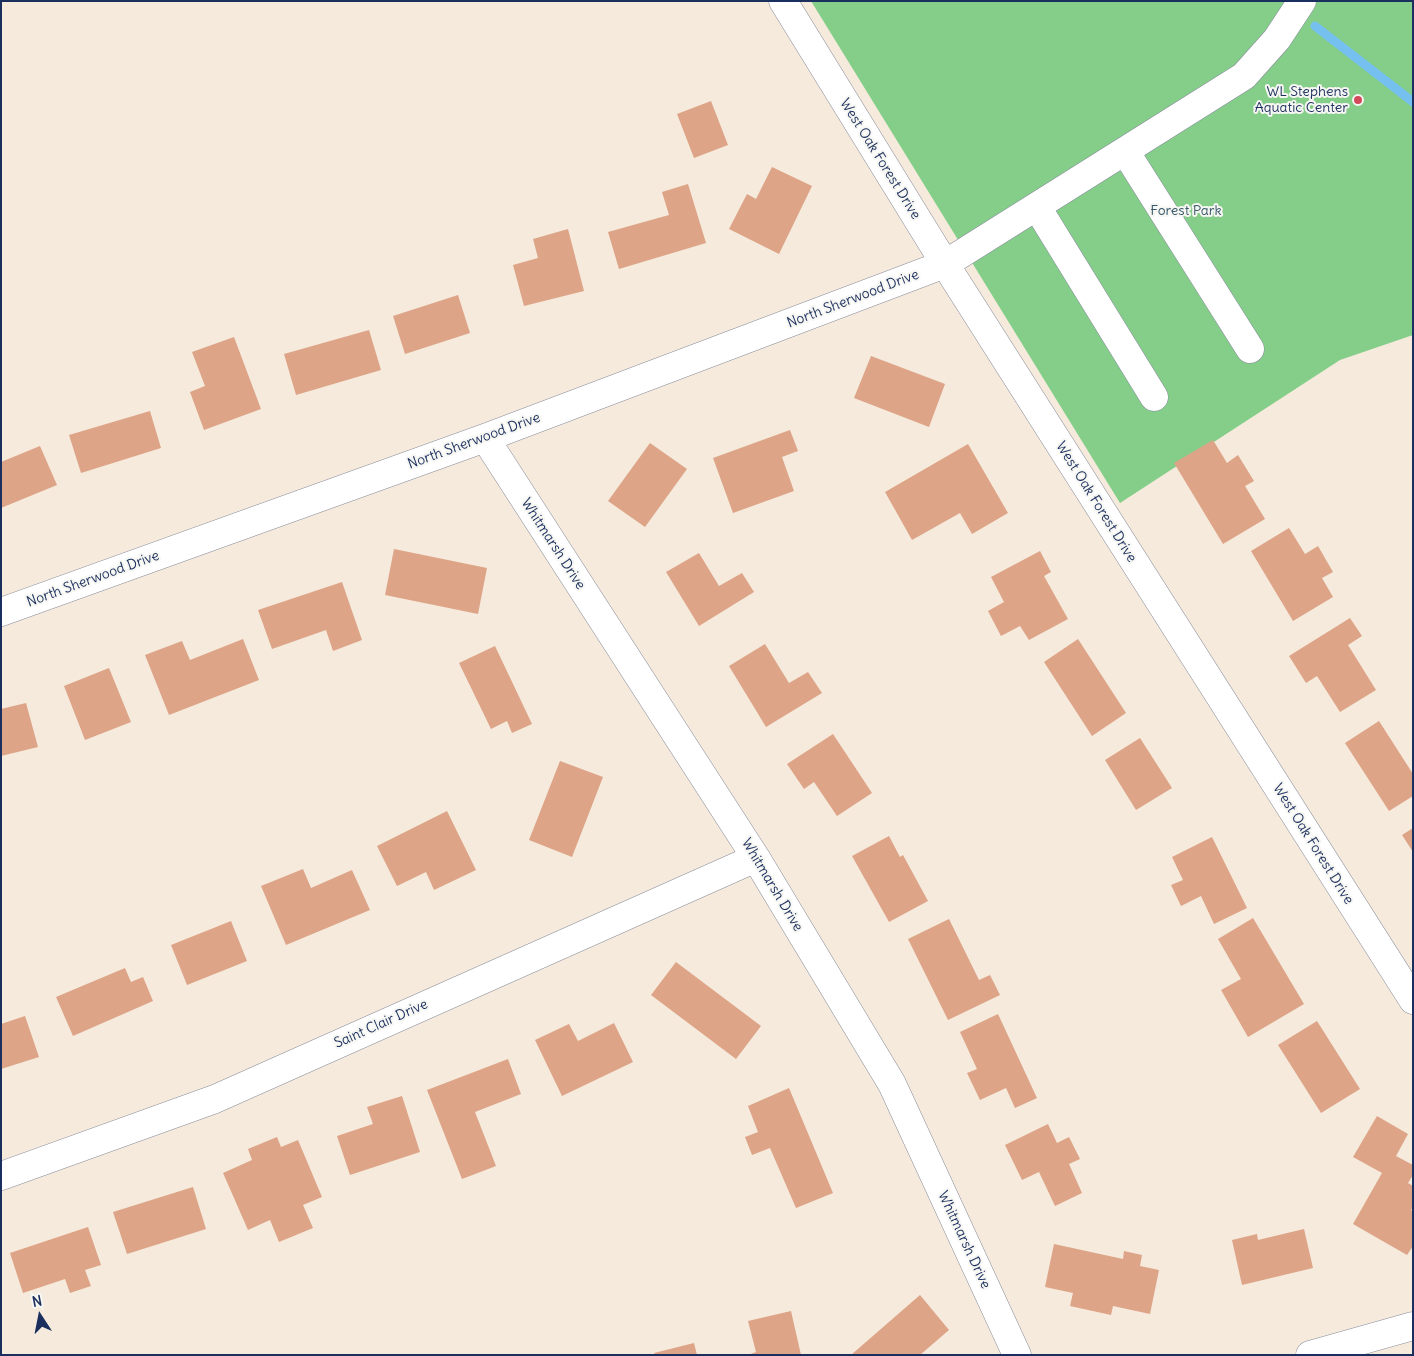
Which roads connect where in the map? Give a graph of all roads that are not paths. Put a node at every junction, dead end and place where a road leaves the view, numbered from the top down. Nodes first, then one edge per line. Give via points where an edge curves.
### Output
1 (783, 1) edge
2 (1302, 1) edge
3 (1125, 151) junction
4 (1037, 207) junction
5 (945, 264) junction
6 (1250, 350) dead end
7 (1154, 397) dead end
8 (485, 438) junction
9 (1, 612) edge
10 (756, 858) junction
11 (1413, 1000) edge
12 (1, 1176) edge
13 (1413, 1326) edge
14 (1017, 1355) edge
15 (1310, 1355) edge

1 - 5 street, West Oak Forest Drive
2 - 3 street, North Sherwood Drive via 1277,39 1244,76
3 - 4 street, North Sherwood Drive
3 - 6 street
4 - 5 street, North Sherwood Drive
4 - 7 street
5 - 8 street, North Sherwood Drive
5 - 11 street, West Oak Forest Drive
8 - 9 street, North Sherwood Drive
8 - 10 street, Whitmarsh Drive
10 - 12 street, Saint Clair Drive via 215,1099
10 - 14 street, Whitmarsh Drive via 892,1084
13 - 15 street

